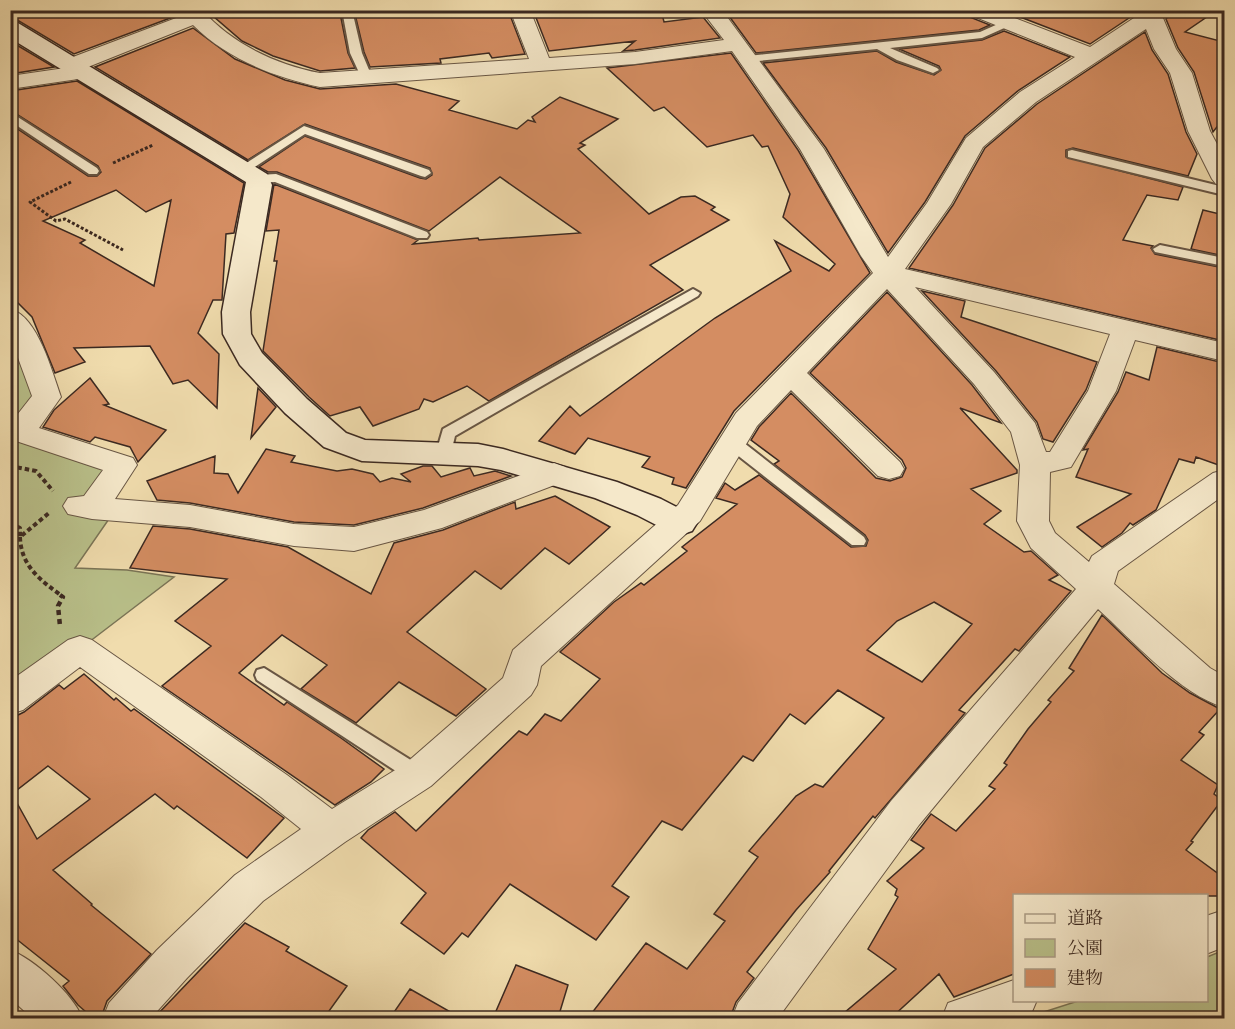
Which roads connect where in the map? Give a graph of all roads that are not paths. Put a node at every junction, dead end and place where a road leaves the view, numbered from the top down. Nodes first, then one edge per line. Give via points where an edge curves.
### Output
1 (347, 10) edge
2 (520, 10) edge
3 (736, 10) edge
4 (975, 10) edge
5 (711, 12) edge
6 (194, 14) edge
7 (1156, 14) edge
8 (1007, 23) junction
9 (10, 28) edge
10 (879, 46) junction
11 (743, 51) junction
12 (1090, 55) junction
13 (541, 63) junction
14 (79, 69) junction
15 (933, 70) dead end
16 (366, 77) junction
17 (10, 83) edge
18 (10, 115) edge
19 (1072, 154) dead end
20 (93, 171) dead end
21 (425, 173) dead end
22 (251, 174) junction
23 (1224, 179) edge
24 (1224, 191) edge
25 (422, 235) dead end
26 (1160, 249) dead end
27 (1224, 262) edge
28 (886, 273) junction
29 (693, 294) dead end
30 (10, 317) edge
31 (1125, 329) junction
32 (1224, 352) edge
33 (790, 373) junction
34 (732, 443) junction
35 (444, 453) junction
36 (1035, 465) junction
37 (889, 469) dead end
38 (554, 474) junction
39 (1224, 480) edge
40 (680, 522) junction
41 (858, 542) dead end
42 (1096, 588) junction
43 (264, 675) dead end
44 (1224, 693) edge
45 (10, 700) edge
46 (418, 776) junction
47 (331, 830) junction
48 (1224, 929) edge
49 (1208, 934) edge
50 (10, 969) edge
51 (1013, 1001) edge
52 (61, 1018) edge
53 (124, 1018) edge
54 (753, 1018) edge
55 (963, 1018) edge

1 - 16 lane via 356,53
2 - 13 street
3 - 5 lane
4 - 8 street
5 - 11 street
6 - 14 street
6 - 16 street via 251,57 304,78
7 - 12 street
7 - 23 street via 1166,49 1181,73 1199,131
8 - 10 lane via 982,35
8 - 12 street
9 - 14 street
10 - 11 lane
10 - 15 lane
11 - 13 street
11 - 28 street via 812,148
12 - 28 street via 1028,96 974,143 939,204 900,260
13 - 16 street
14 - 17 street
14 - 22 street
18 - 20 lane
19 - 24 lane
21 - 22 lane via 304,130
22 - 25 lane via 276,178
22 - 35 street via 259,185 237,312 237,334 250,358 296,406 347,446
26 - 27 lane
28 - 31 street
28 - 33 street
28 - 36 street via 984,378 1025,430
29 - 35 lane via 448,433
30 - 38 street via 24,335 47,397 20,432 122,465 78,505 190,516 294,535 354,538 431,520
31 - 32 street
31 - 36 street via 1102,391 1060,460
33 - 34 street via 746,420
33 - 37 street
34 - 40 street via 697,503
34 - 41 lane
35 - 38 street via 478,455
36 - 42 street via 1033,521 1042,540
38 - 40 street via 606,490
39 - 42 street via 1104,564
40 - 46 street via 525,660 519,685
42 - 44 street via 1198,678
42 - 54 street via 905,813
43 - 46 lane
45 - 47 street via 80,649
46 - 47 street
47 - 53 street via 249,888
48 - 49 street
50 - 52 street
51 - 55 street

